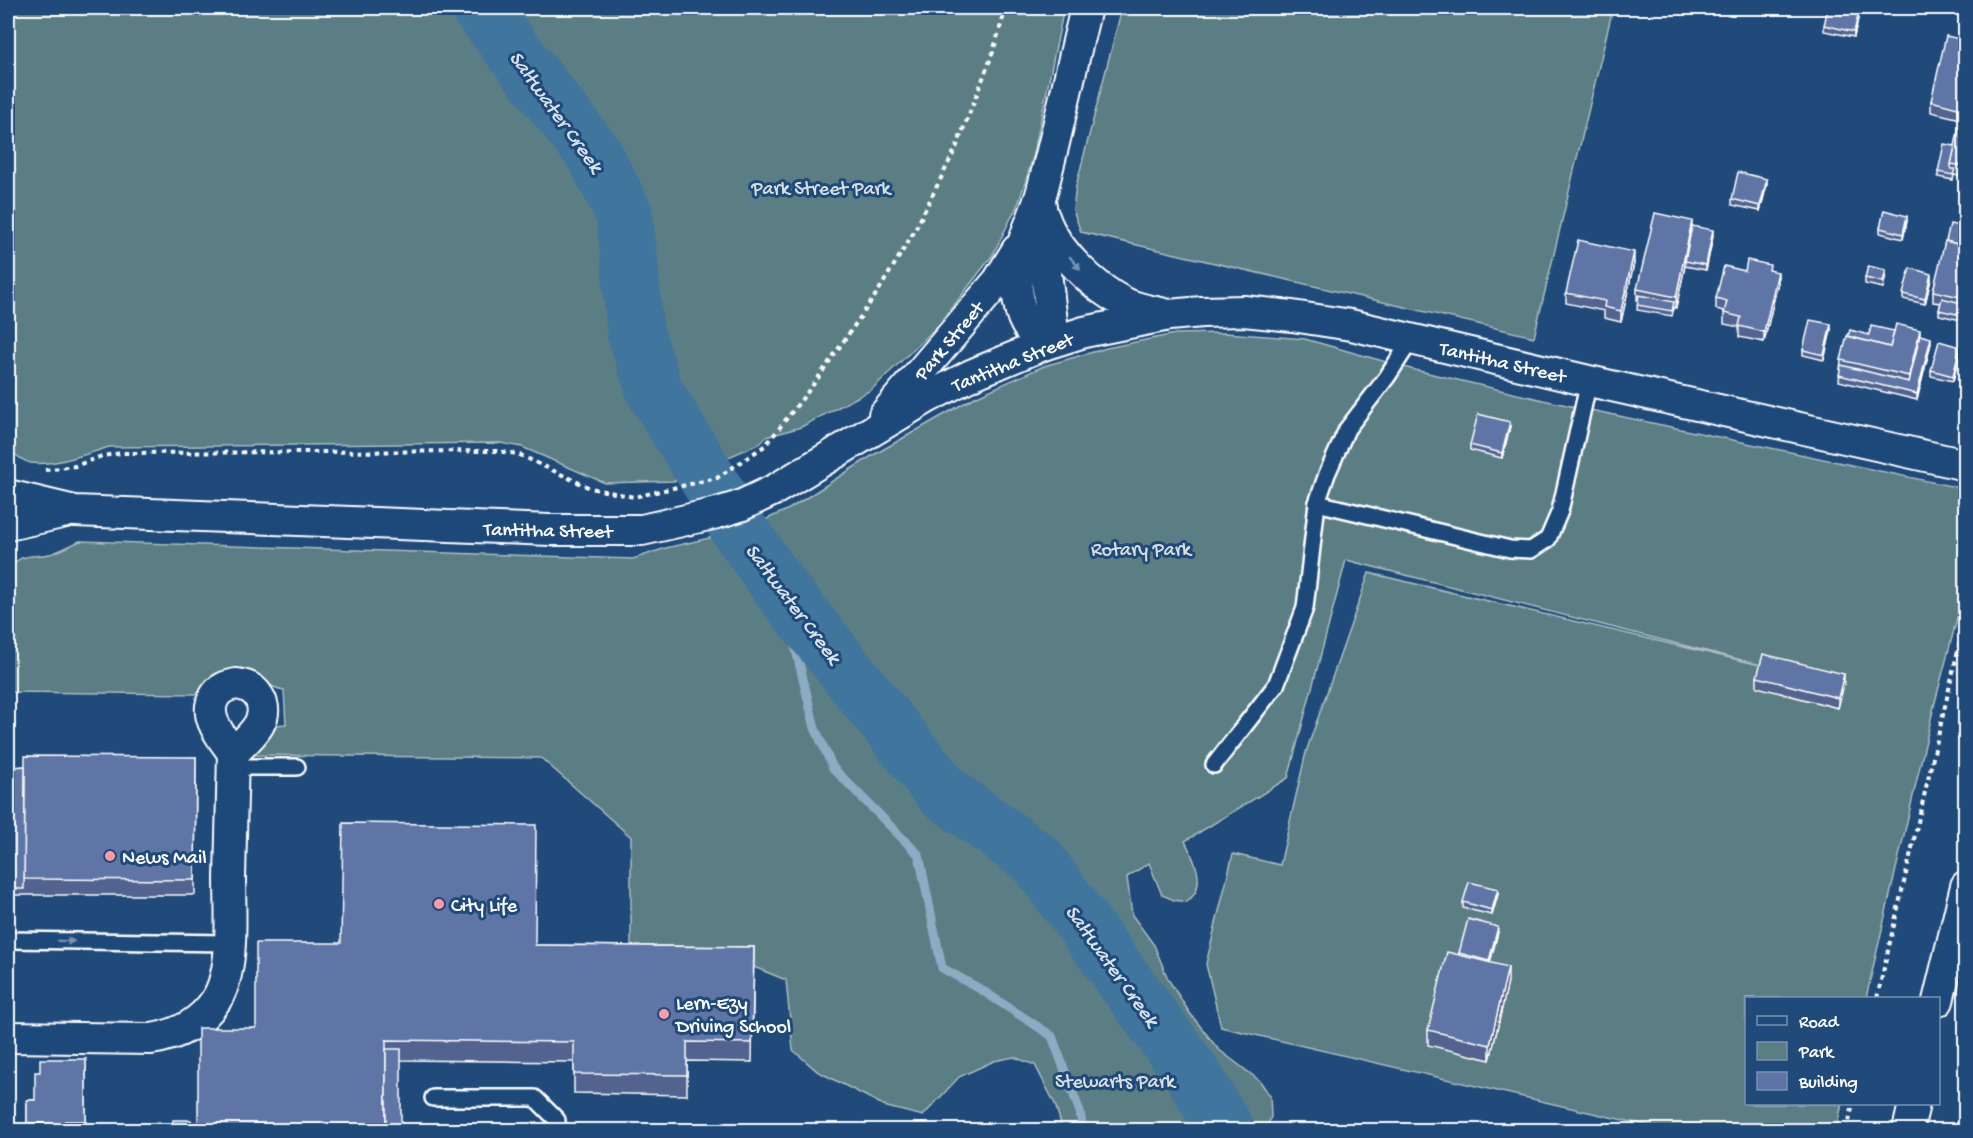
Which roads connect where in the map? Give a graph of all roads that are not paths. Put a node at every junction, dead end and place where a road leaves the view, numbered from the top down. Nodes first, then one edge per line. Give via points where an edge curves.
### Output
1 (1086, 8) edge
2 (1041, 200) junction
3 (1023, 239) junction
4 (1169, 315) junction
5 (1411, 339) junction
6 (1043, 345) junction
7 (1588, 381) junction
8 (866, 436) junction
9 (1965, 465) edge
10 (8, 495) edge
11 (1317, 503) junction
12 (75, 511) junction
13 (8, 525) edge
14 (233, 760) joint
15 (1214, 765) dead end
16 (297, 767) dead end
17 (1965, 886) edge
18 (8, 940) edge
19 (229, 943) junction
20 (1939, 997) edge
21 (8, 1037) edge
22 (433, 1098) dead end
23 (1914, 1105) edge
24 (557, 1131) edge
25 (1908, 1131) edge

1 - 2 street, Park Street
2 - 3 street, Park Street
2 -> 4 street via 1052,234 1095,284 1127,304
2 - 6 street, Park Street via 1052,322
3 - 6 street, Park Street via 1017,283 1019,304 1029,331
3 - 8 street, Park Street via 998,281
4 - 5 street, Tantitha Street via 1244,312 1292,316
4 - 6 street, Tantitha Street via 1084,332
5 - 7 street, Tantitha Street
5 - 11 lane via 1347,429
6 - 8 street, Tantitha Street via 971,375
7 - 9 street, Tantitha Street
7 - 11 lane via 1560,511 1548,539 1531,550 1510,549
8 - 12 street, Tantitha Street via 740,506 642,530 550,530
10 - 12 street, Tantitha Street
11 - 15 lane via 1305,608 1276,685
12 - 13 street, Tantitha Street
14 - 16 lane
14 - 19 street
17 - 20 street
18 -> 19 lane
19 - 21 street via 225,978 217,999 187,1029 151,1039
22 - 24 lane via 535,1098 557,1120
23 - 25 street

